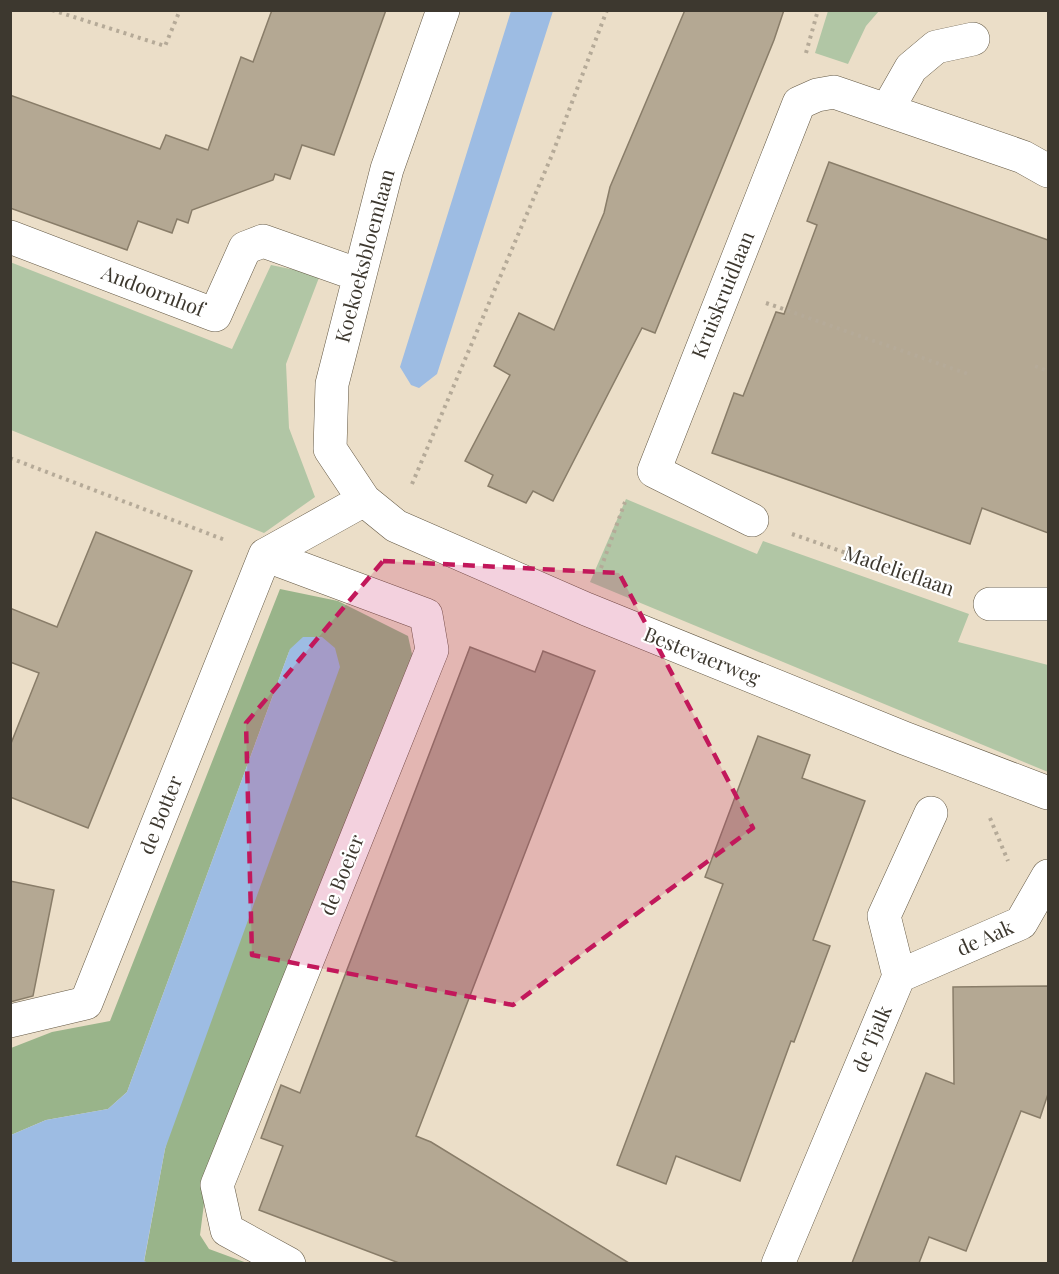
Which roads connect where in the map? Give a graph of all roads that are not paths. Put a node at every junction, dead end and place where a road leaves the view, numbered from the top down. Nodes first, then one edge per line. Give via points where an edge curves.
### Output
1 (443, 10) edge
2 (973, 39) dead end
3 (887, 110) junction
4 (1048, 171) edge
5 (10, 237) edge
6 (359, 275) junction
7 (364, 500) junction
8 (752, 520) road end
9 (265, 555) junction
10 (990, 604) road end
11 (1048, 604) edge
12 (1048, 794) edge
13 (931, 813) dead end
14 (1048, 876) edge
15 (899, 976) junction
16 (10, 1021) edge
17 (289, 1263) edge
18 (778, 1263) edge

1 - 6 street, Koekoeksbloemlaan via 387,169
2 - 3 street via 936,47 911,68
3 - 4 street, Kruiskruidlaan via 1023,157
3 - 8 street, Kruiskruidlaan via 834,92 799,104 654,471
5 - 6 street, Andoornhof via 216,315 245,248 263,241
6 - 7 street, Koekoeksbloemlaan via 332,384 330,449
7 - 9 street
7 - 12 street, Bestevaerweg via 396,525 586,609
9 - 16 street, de Botter via 86,1003
9 - 17 street, de Boeier via 426,615 432,650 217,1185 227,1230
10 - 11 street
13 - 15 street via 884,916
14 - 15 street, de Aak via 1021,923
15 - 18 street, de Tjalk

